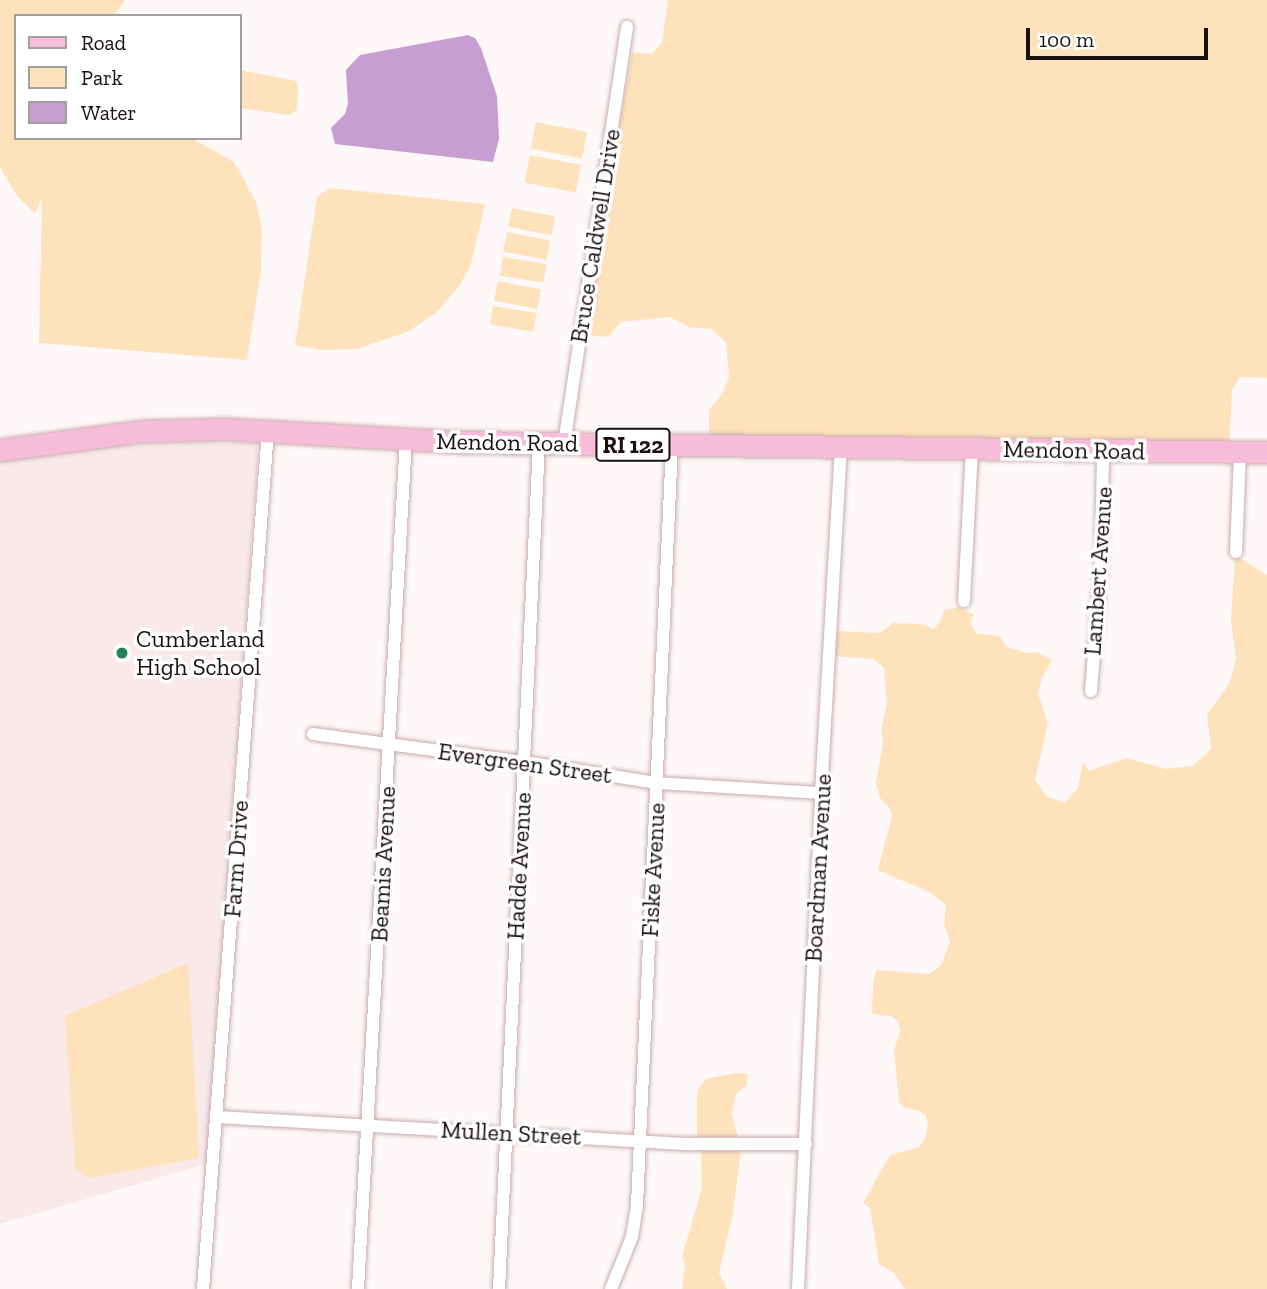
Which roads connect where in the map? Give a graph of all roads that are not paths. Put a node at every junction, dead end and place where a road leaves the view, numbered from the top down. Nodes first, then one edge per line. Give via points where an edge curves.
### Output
1 (627, 27) dead end
2 (268, 430) junction
3 (406, 439) junction
4 (539, 443) junction
5 (564, 444) junction
6 (672, 445) junction
7 (841, 446) junction
8 (972, 448) junction
9 (0, 450) edge
10 (1103, 450) junction
11 (1240, 452) junction
12 (1267, 452) edge
13 (1237, 552) dead end
14 (964, 601) dead end
15 (1091, 691) dead end
16 (313, 734) dead end
17 (390, 744) junction
18 (524, 762) junction
19 (657, 783) junction
20 (821, 793) junction
21 (217, 1117) junction
22 (368, 1126) junction
23 (506, 1132) junction
24 (638, 1140) junction
25 (806, 1144) junction
26 (203, 1289) edge
27 (358, 1289) edge
28 (499, 1289) edge
29 (611, 1289) edge
30 (798, 1289) edge

1 - 5 street, Bruce Caldwell Drive
2 - 3 main road, Mendon Road / RI 122
2 - 9 main road, Mendon Road / RI 122 via 143,431
2 - 21 street, Farm Drive
3 - 4 main road, Mendon Road / RI 122
3 - 17 street, Beamis Avenue
4 - 5 main road, Mendon Road / RI 122
4 - 18 street, Hadde Avenue
5 - 6 main road, Mendon Road / RI 122
6 - 7 main road, Mendon Road / RI 122
6 - 19 street, Fiske Avenue
7 - 8 main road, Mendon Road / RI 122
7 - 20 street, Boardman Avenue
8 - 10 main road, Mendon Road / RI 122
8 - 14 street
10 - 11 main road, Mendon Road / RI 122
10 - 15 street, Lambert Avenue via 1101,567
11 - 12 main road, Mendon Road / RI 122
11 - 13 street
16 - 17 street, Evergreen Street
17 - 18 street, Evergreen Street
17 - 22 street, Beamis Avenue
18 - 19 street, Evergreen Street
18 - 23 street, Hadde Avenue
19 - 20 street, Evergreen Street
19 - 24 street, Fiske Avenue
20 - 25 street, Boardman Avenue
21 - 22 street, Mullen Street
21 - 26 street, Farm Drive
22 - 23 street, Mullen Street
22 - 27 street, Beamis Avenue
23 - 24 street, Mullen Street
23 - 28 street, Hadde Avenue
24 - 25 street, Mullen Street
24 - 29 street, Fiske Avenue via 632,1237
25 - 30 street, Boardman Avenue

